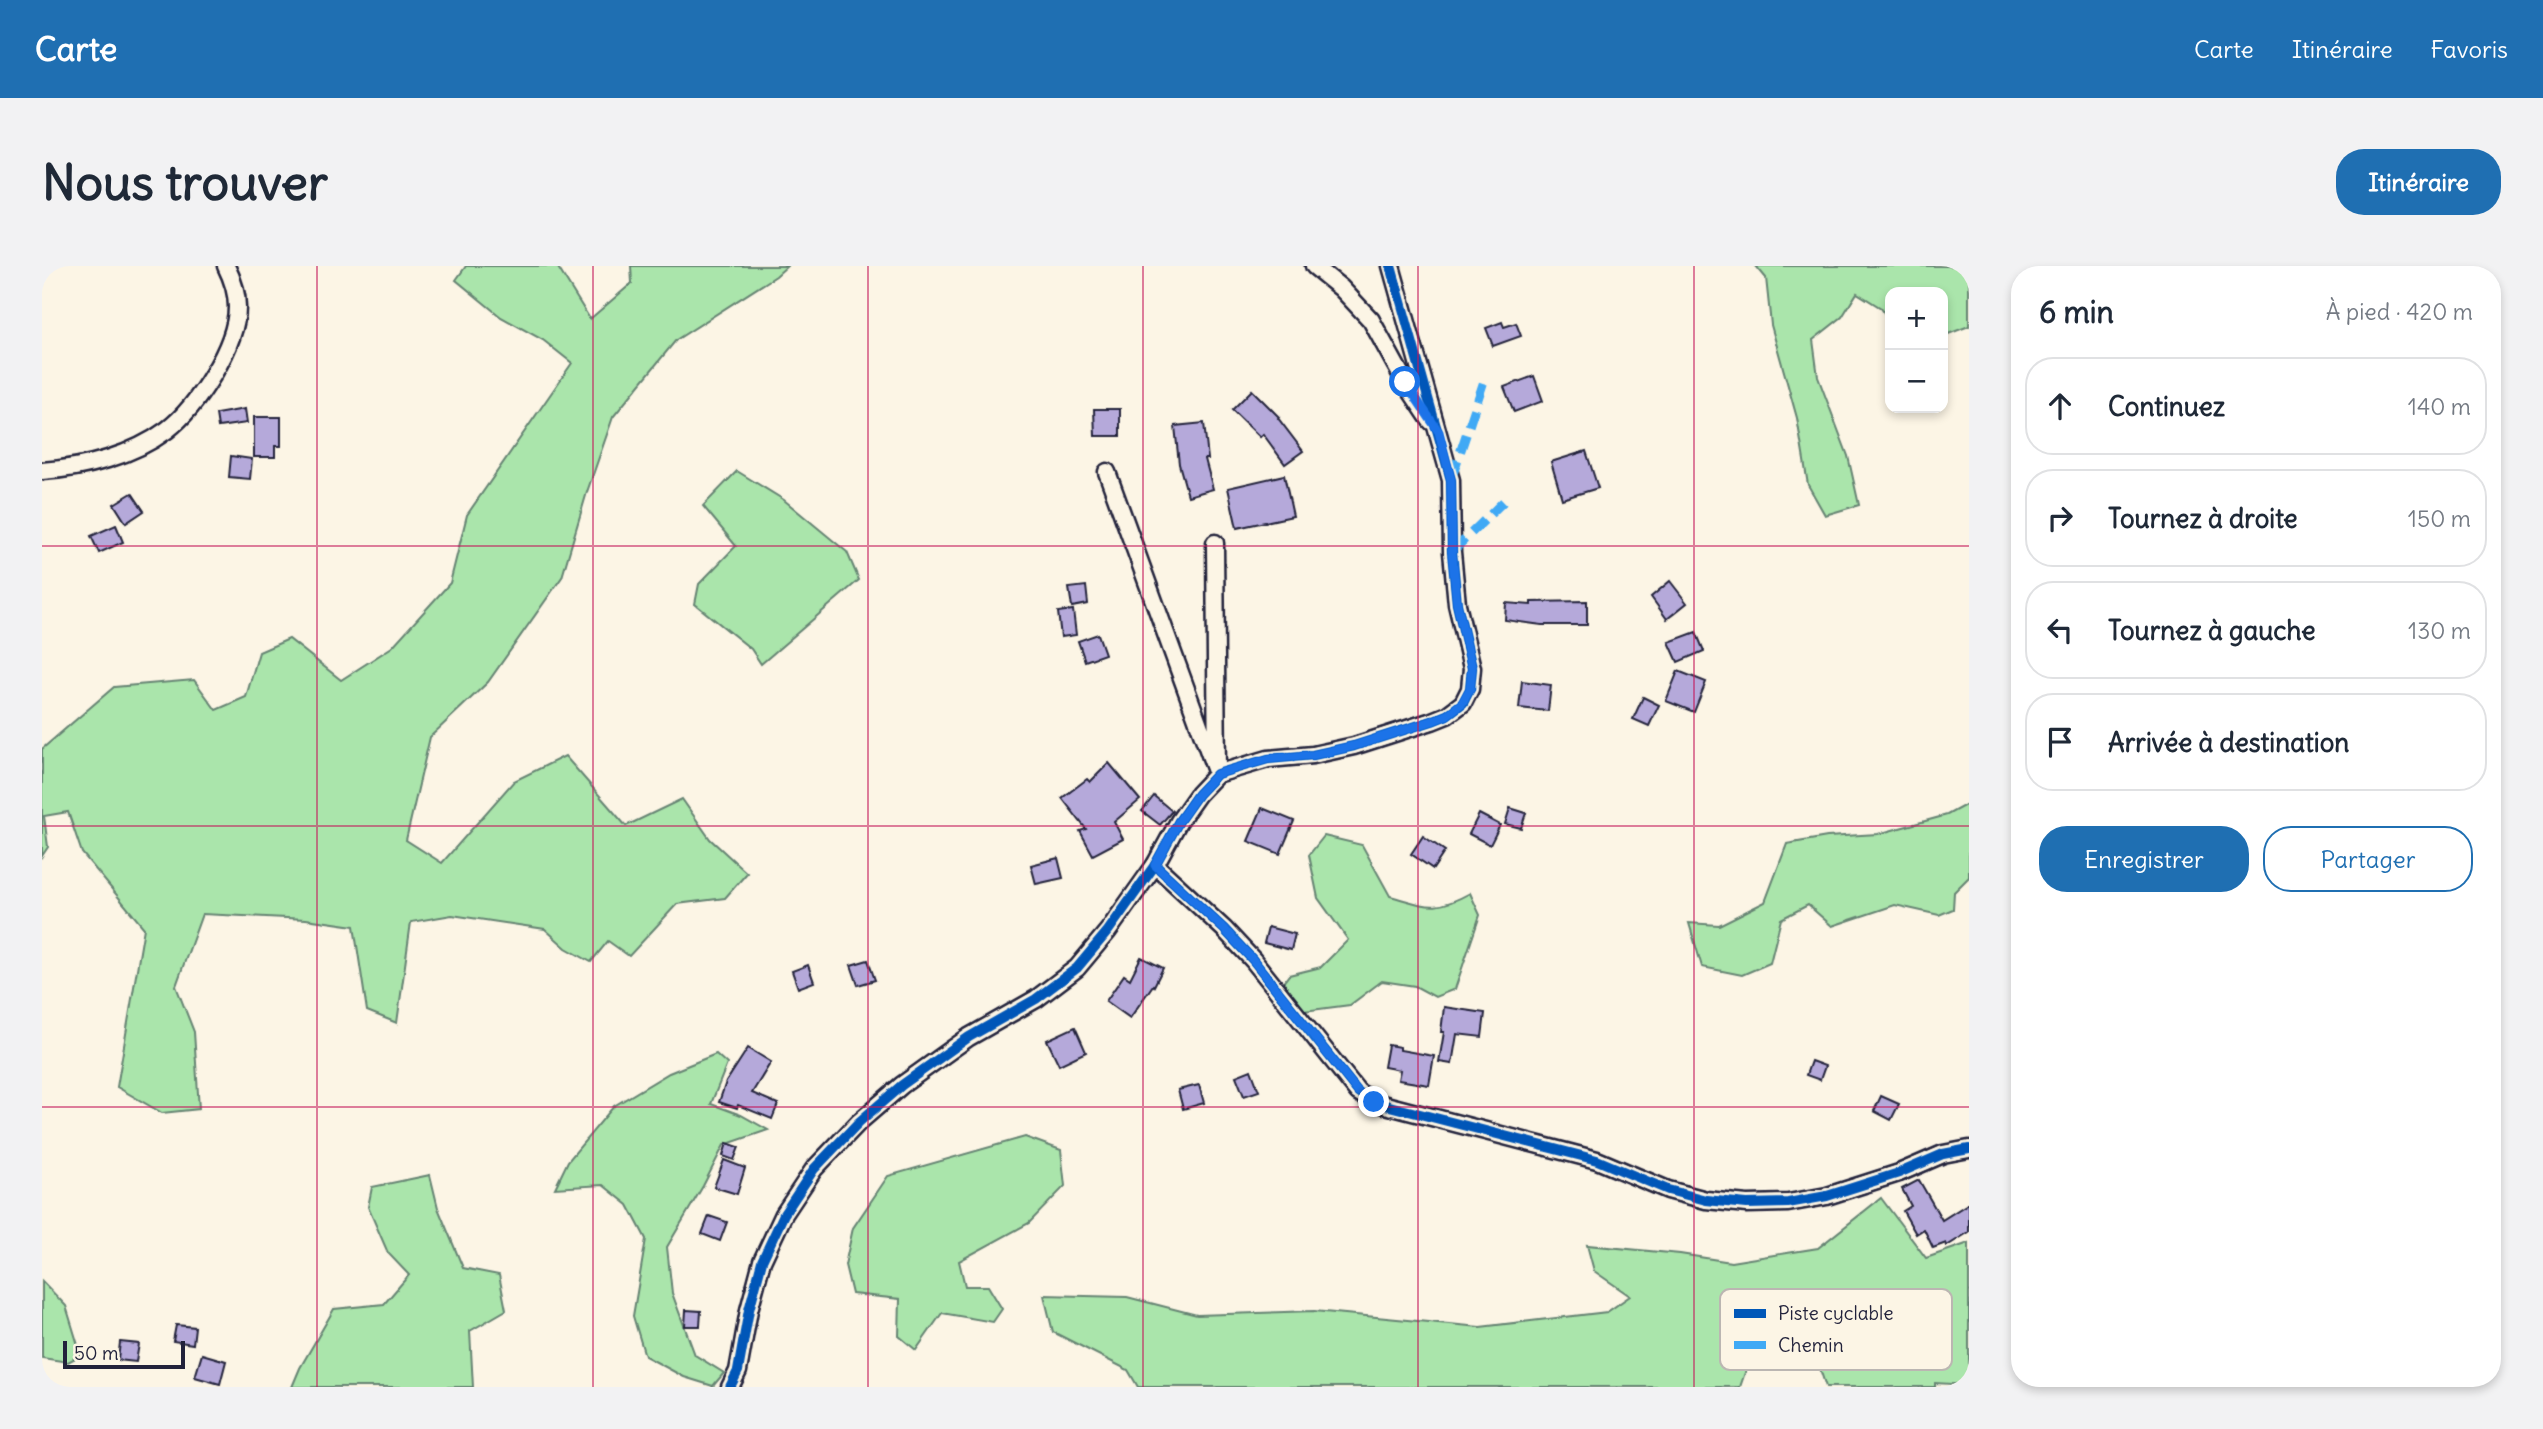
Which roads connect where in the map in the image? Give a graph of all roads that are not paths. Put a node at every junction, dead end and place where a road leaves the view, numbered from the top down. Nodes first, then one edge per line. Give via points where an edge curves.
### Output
1 (226, 266) edge
2 (1314, 266) edge
3 (1391, 266) edge
4 (1439, 432) junction
5 (42, 471) edge
6 (1107, 472) dead end
7 (1215, 543) dead end
8 (1217, 774) junction
9 (1155, 865) junction
10 (1969, 1149) edge
11 (730, 1387) edge

1 - 5 street via 237,307 231,340 195,400 168,429 140,445 104,461
2 - 4 street via 1371,320
3 - 4 street
4 - 8 street via 1451,480 1457,604 1472,668 1470,689 1462,703 1432,721 1354,746 1268,759
6 - 8 street
7 - 8 street
8 - 9 street via 1179,821
9 - 10 street via 1253,960 1358,1092 1374,1102 1597,1160 1668,1190 1747,1204 1827,1196
9 - 11 street via 1077,968 902,1085 814,1169 783,1214 762,1261 738,1371

